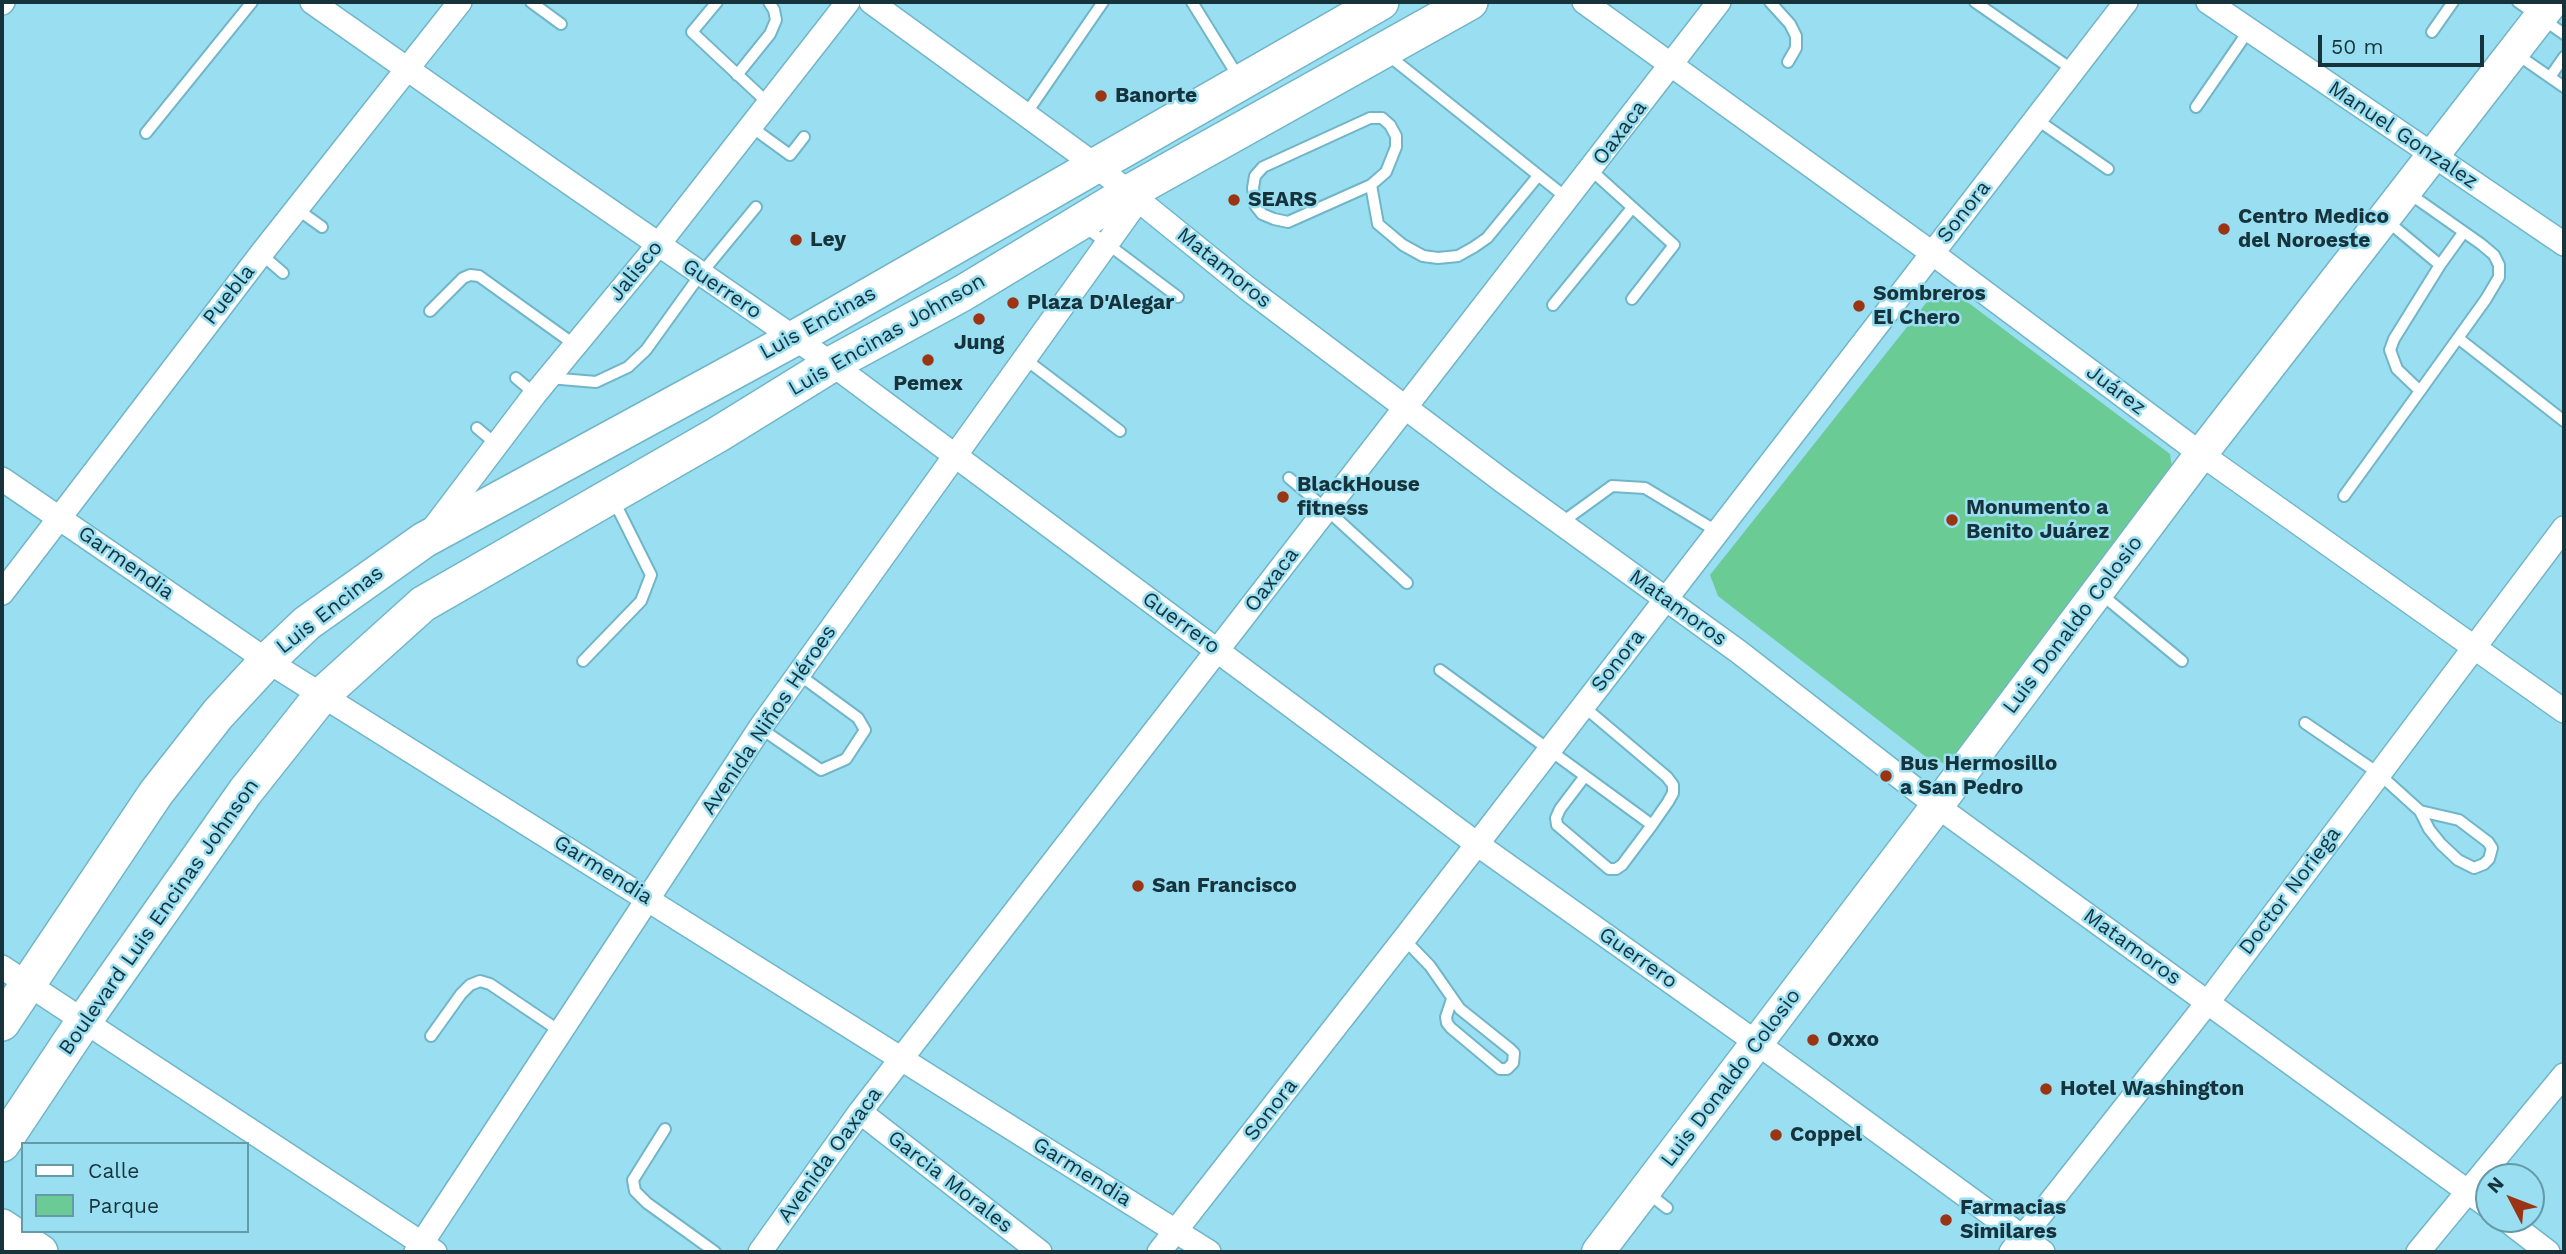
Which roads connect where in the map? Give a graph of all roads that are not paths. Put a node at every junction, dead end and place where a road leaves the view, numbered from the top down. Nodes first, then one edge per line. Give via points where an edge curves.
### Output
1 (252, 2) edge
2 (312, 2) edge
3 (460, 2) edge
4 (531, 2) edge
5 (717, 2) edge
6 (769, 2) edge
7 (848, 2) edge
8 (871, 2) edge
9 (1103, 2) edge
10 (1192, 2) edge
11 (1381, 2) edge
12 (1470, 2) edge
13 (1584, 2) edge
14 (1719, 2) edge
15 (1770, 2) edge
16 (1975, 2) edge
17 (2126, 2) edge
18 (2208, 2) edge
19 (2453, 2) edge
20 (2544, 14) edge
21 (561, 24) dead end
22 (2249, 30) junction
23 (2432, 32) dead end
24 (1383, 51) junction
25 (2513, 51) junction
26 (2564, 57) edge
27 (1788, 62) dead end
28 (1672, 63) junction
29 (407, 68) junction
30 (2073, 70) junction
31 (737, 75) junction
32 (2550, 77) junction
33 (1241, 80) junction
34 (2564, 87) edge
35 (768, 103) junction
36 (2196, 107) dead end
37 (1026, 114) junction
38 (2036, 119) junction
39 (750, 126) junction
40 (146, 133) dead end
41 (804, 137) dead end
42 (2434, 156) junction
43 (1095, 165) junction
44 (2108, 169) dead end
45 (1591, 170) junction
46 (1538, 176) junction
47 (1371, 185) junction
48 (2405, 191) junction
49 (1134, 196) junction
50 (1568, 199) junction
51 (756, 207) dead end
52 (1632, 208) junction
53 (297, 209) junction
54 (2383, 218) junction
55 (1079, 222) junction
56 (322, 228) dead end
57 (2463, 233) junction
58 (1107, 244) junction
59 (2564, 244) edge
60 (657, 245) junction
61 (1932, 253) junction
62 (261, 254) junction
63 (2440, 265) junction
64 (283, 273) dead end
65 (701, 275) junction
66 (1178, 297) dead end
67 (1632, 299) dead end
68 (1553, 305) dead end
69 (430, 311) dead end
70 (795, 338) junction
71 (2458, 338) junction
72 (575, 345) junction
73 (1025, 359) junction
74 (832, 364) junction
75 (516, 378) dead end
76 (542, 386) junction
77 (2420, 391) junction
78 (1406, 407) junction
79 (2564, 421) edge
80 (477, 428) dead end
81 (1120, 431) dead end
82 (496, 444) junction
83 (2201, 454) junction
84 (954, 457) junction
85 (1289, 478) dead end
86 (2, 479) edge
87 (611, 496) junction
88 (2344, 496) dead end
89 (1326, 509) junction
90 (58, 516) junction
91 (1562, 523) junction
92 (2564, 528) edge
93 (1718, 532) junction
94 (424, 540) junction
95 (1407, 583) dead end
96 (2099, 592) junction
97 (2, 593) edge
98 (1667, 599) junction
99 (2474, 648) junction
100 (1219, 650) junction
101 (267, 661) junction
102 (583, 661) dead end
103 (2182, 661) dead end
104 (1440, 670) dead end
105 (798, 674) junction
106 (322, 695) junction
107 (1583, 706) junction
108 (2564, 711) edge
109 (2305, 723) dead end
110 (760, 728) junction
111 (1549, 750) junction
112 (2378, 773) junction
113 (1585, 776) junction
114 (1937, 806) junction
115 (2420, 811) junction
116 (1651, 825) junction
117 (1477, 844) junction
118 (647, 898) junction
119 (1404, 939) junction
120 (15, 976) edge
121 (1452, 999) junction
122 (2207, 1002) junction
123 (84, 1021) junction
124 (2, 1023) edge
125 (561, 1032) junction
126 (431, 1036) dead end
127 (1757, 1043) junction
128 (901, 1059) junction
129 (2564, 1075) edge
130 (860, 1112) junction
131 (665, 1129) dead end
132 (2, 1144) edge
133 (2468, 1190) junction
134 (2475, 1196) edge
135 (2, 1227) edge
136 (1175, 1231) junction
137 (2523, 1233) edge
138 (2017, 1245) edge
139 (424, 1250) edge
140 (40, 1252) edge
141 (715, 1252) edge
142 (760, 1252) edge
143 (1040, 1252) edge
144 (1158, 1252) edge
145 (1209, 1252) edge
146 (1598, 1252) edge
147 (2043, 1252) edge
148 (2418, 1252) edge
149 (2548, 1252) edge

1 - 40 lane
2 - 29 street, Guerrero
3 - 29 street, Puebla
4 - 21 lane
5 - 31 lane via 692,32
6 - 31 lane via 776,20 770,34
7 - 35 street, Jalisco
8 - 37 street, Matamoros
9 - 37 lane
10 - 33 lane
11 - 33 main road, Luis Encinas
12 - 24 main road, Luis Encinas Johnson
13 - 28 street, Juárez
14 - 28 street, Oaxaca
15 - 27 lane via 1796,36 1796,48
16 - 30 lane
17 - 30 street, Sonora
18 - 22 street, Manuel Gonzalez
19 - 23 lane
20 - 25 main road, Luis Donaldo Colosio
22 - 36 lane
22 - 42 street, Manuel Gonzalez
24 - 46 lane
24 - 49 main road, Luis Encinas Johnson
25 - 32 lane
25 - 42 main road, Luis Donaldo Colosio
26 - 32 lane
28 - 45 street, Oaxaca
28 - 61 street, Juárez
29 - 53 street, Puebla
29 - 60 street, Guerrero
30 - 38 street, Sonora
31 - 35 lane
32 - 34 lane
33 - 43 main road, Luis Encinas
35 - 39 street, Jalisco
37 - 43 street, Matamoros
38 - 44 lane
38 - 61 street, Sonora
39 - 41 lane via 790,155
39 - 60 street, Jalisco
42 - 48 main road, Luis Donaldo Colosio
42 - 59 street, Manuel Gonzalez
43 - 49 street, Matamoros
43 - 70 main road, Luis Encinas
45 - 50 street, Oaxaca
45 - 52 lane
46 - 47 lane via 1486,238 1458,256 1438,258 1423,256 1385,232 1378,224
46 - 50 lane
47 - 47 lane via 1387,172 1396,147 1396,136 1382,118 1370,118 1263,167 1253,188 1255,205 1262,214 1289,222
48 - 54 main road, Luis Donaldo Colosio
48 - 57 lane
49 - 55 main road, Luis Encinas Johnson
49 - 58 street, Avenida Niños Héroes
49 - 78 street, Matamoros
50 - 78 street, Oaxaca
51 - 65 lane
52 - 67 lane via 1674,245
52 - 68 lane
53 - 56 lane
53 - 62 street, Puebla
54 - 63 lane
54 - 83 main road, Luis Donaldo Colosio
55 - 58 lane
55 - 74 main road, Luis Encinas Johnson via 963,293
57 - 63 lane
57 - 71 lane via 2494,255 2499,277
58 - 66 lane
58 - 73 street, Avenida Niños Héroes
60 - 65 street, Guerrero
60 - 72 street, Jalisco
61 - 83 street, Juárez
61 - 93 street, Sonora
62 - 64 lane
62 - 90 street, Puebla
63 - 77 lane via 2390,350 2397,369
65 - 70 street, Guerrero
65 - 76 lane via 646,350 628,367 596,382
69 - 72 lane via 463,278 479,276
70 - 74 street, Guerrero
70 - 94 main road, Luis Encinas
71 - 77 lane
71 - 79 lane
72 - 76 street, Jalisco
73 - 81 lane
73 - 84 street, Avenida Niños Héroes
74 - 84 street, Guerrero
74 - 87 main road, Luis Encinas Johnson
75 - 76 lane
76 - 82 street, Jalisco
77 - 88 lane
78 - 89 street, Oaxaca
78 - 91 street, Matamoros
80 - 82 lane
82 - 94 street, Jalisco
83 - 96 main road, Luis Donaldo Colosio
83 - 99 street, Juárez
84 - 100 street, Guerrero
84 - 105 street, Avenida Niños Héroes
85 - 89 lane
86 - 90 street, Garmendia
87 - 102 lane via 651,575 641,601
87 - 106 main road, Luis Encinas Johnson via 423,604
89 - 95 lane
89 - 100 street, Oaxaca
90 - 97 street, Puebla
90 - 101 street, Garmendia
91 - 93 lane via 1612,486 1646,488
91 - 98 street, Matamoros
92 - 99 street, Doctor Noriega
93 - 98 street, Sonora
94 - 101 main road, Luis Encinas via 307,623
96 - 103 lane
96 - 114 main road, Luis Donaldo Colosio
98 - 107 street, Sonora
98 - 114 street, Matamoros
99 - 108 street, Juárez
99 - 112 street, Doctor Noriega
100 - 117 street, Guerrero
100 - 128 street, Oaxaca
101 - 106 street, Garmendia
101 - 120 main road via 218,715
104 - 111 lane
105 - 110 street, Avenida Niños Héroes
105 - 110 lane via 858,718 865,730 846,760 821,770
106 - 118 street, Garmendia
106 - 123 main road, Boulevard Luis Encinas Johnson via 246,792
107 - 111 street, Sonora
107 - 116 lane via 1673,785 1673,793
109 - 112 lane
110 - 118 street, Avenida Niños Héroes
111 - 113 lane
111 - 117 street, Sonora
112 - 115 lane
112 - 122 street, Doctor Noriega
113 - 116 lane
113 - 116 lane via 1560,809 1557,825 1609,869 1622,865
114 - 122 street, Matamoros
114 - 127 main road, Luis Donaldo Colosio
115 - 115 lane via 2441,844 2467,866 2474,869 2489,859 2492,848 2488,842 2459,820
117 - 119 street, Sonora
117 - 127 street, Guerrero
118 - 125 street, Avenida Niños Héroes
118 - 128 street, Garmendia
119 - 121 lane
119 - 136 street, Sonora
120 - 123 street
120 - 124 main road
121 - 121 lane via 1447,1023 1500,1069 1507,1069 1514,1054
122 - 133 street, Matamoros
122 - 138 street, Doctor Noriega
123 - 132 main road, Boulevard Luis Encinas Johnson
123 - 139 street
125 - 126 lane via 480,981 461,994
125 - 139 street, Avenida Niños Héroes
127 - 138 street, Guerrero
127 - 146 main road, Luis Donaldo Colosio via 1657,1199
128 - 130 street, Avenida Oaxaca
128 - 136 street, Garmendia
129 - 133 street
130 - 142 street, Avenida Oaxaca
130 - 143 street, Garcia Morales
131 - 141 lane via 633,1180 635,1191
133 - 134 street, Matamoros
133 - 148 street
135 - 140 main road
136 - 144 street, Sonora
136 - 145 street, Garmendia
137 - 149 street
138 - 147 street, Guerrero

